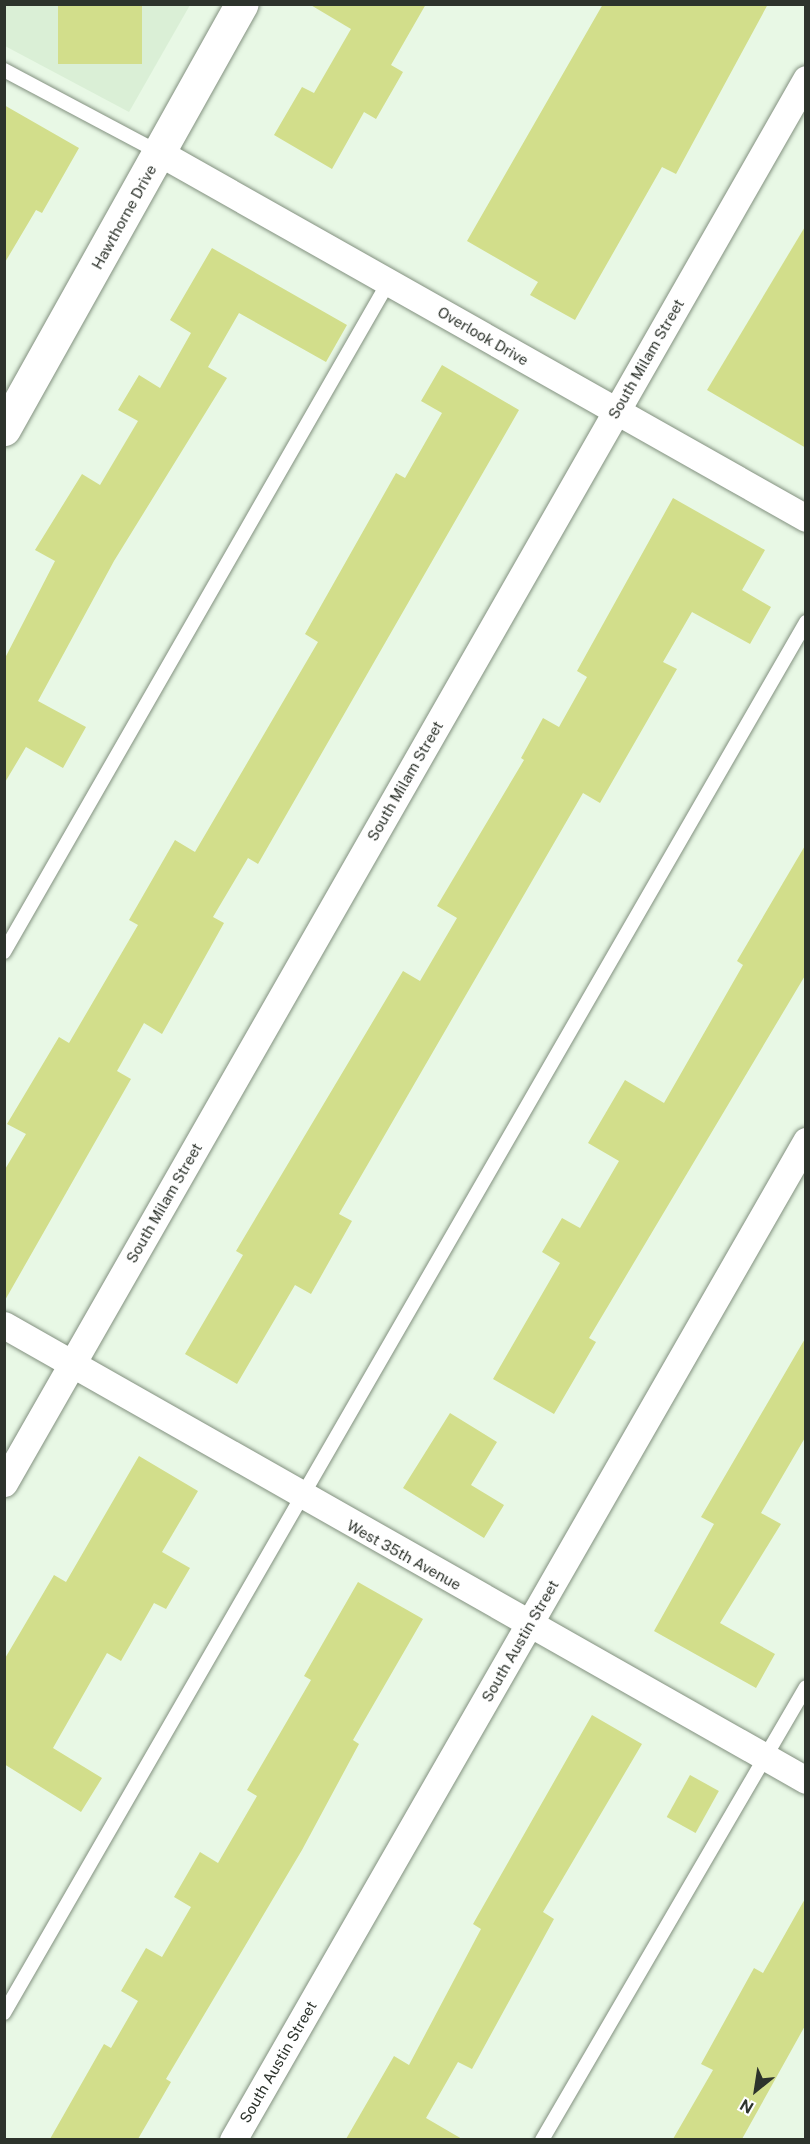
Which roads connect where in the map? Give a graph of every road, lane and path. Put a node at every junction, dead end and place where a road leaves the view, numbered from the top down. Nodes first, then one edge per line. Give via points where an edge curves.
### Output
1 (242, 4) edge
2 (4, 70) edge
3 (806, 79) edge
4 (160, 153) junction
5 (388, 281) junction
6 (615, 413) junction
7 (4, 429) edge
8 (806, 518) edge
9 (806, 622) edge
10 (4, 952) edge
11 (806, 1141) edge
12 (4, 1325) edge
13 (72, 1365) junction
14 (4, 1483) edge
15 (304, 1499) junction
16 (528, 1625) junction
17 (806, 1687) edge
18 (766, 1757) junction
19 (806, 1780) edge
20 (4, 2013) edge
21 (233, 2139) edge
22 (542, 2139) edge

1 - 4 street, Hawthorne Drive
2 - 4 lane
3 - 6 street, South Milam Street
4 - 5 street, Overlook Drive
4 - 7 street, Hawthorne Drive
5 - 6 street, Overlook Drive
5 - 10 lane
6 - 8 street, Overlook Drive
6 - 13 street, South Milam Street
9 - 15 lane
11 - 16 street, South Austin Street
12 - 13 street, West 35th Avenue
13 - 14 street, South Milam Street
13 - 15 street, West 35th Avenue
15 - 16 street, West 35th Avenue
15 - 20 lane
16 - 18 street, West 35th Avenue
16 - 21 street, South Austin Street
17 - 18 lane
18 - 19 street, West 35th Avenue
18 - 22 lane

